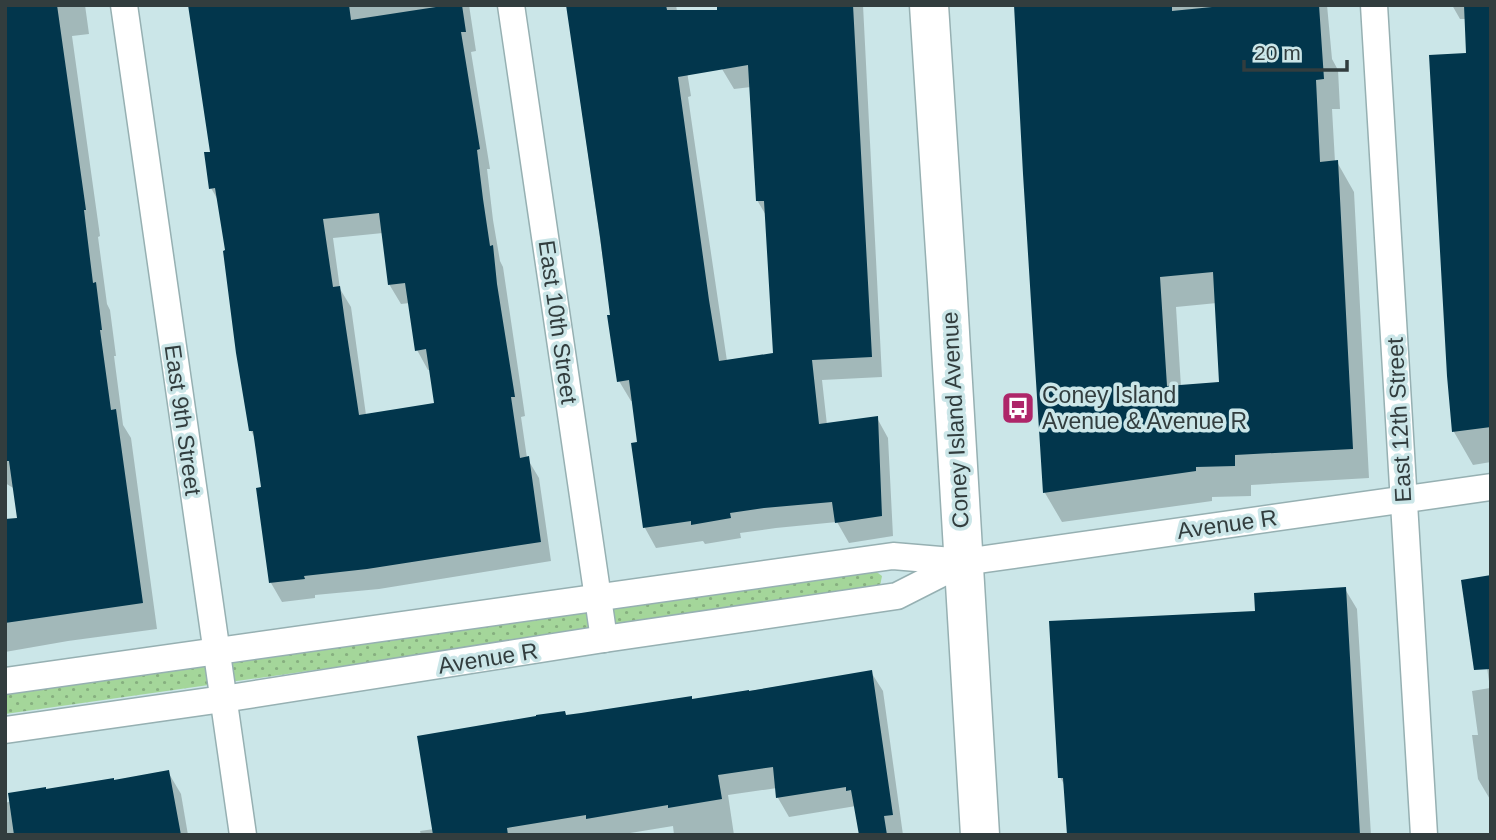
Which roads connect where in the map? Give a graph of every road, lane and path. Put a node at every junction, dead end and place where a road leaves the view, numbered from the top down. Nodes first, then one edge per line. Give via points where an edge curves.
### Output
1 (124, 5) edge
2 (511, 5) edge
3 (929, 5) edge
4 (1374, 5) edge
5 (1491, 487) edge
6 (1404, 499) junction
7 (964, 562) junction
8 (599, 597) junction
9 (604, 639) junction
10 (216, 651) junction
11 (5, 681) edge
12 (223, 699) junction
13 (5, 730) edge
14 (243, 835) edge
15 (980, 835) edge
16 (1424, 835) edge

1 - 10 street, East 9th Street
2 - 8 street, East 10th Street
3 - 7 main road, Coney Island Avenue
4 - 6 street, East 12th Street
5 - 6 street, Avenue R
6 - 7 street, Avenue R
6 - 16 street, East 12th Street
7 - 8 street, Avenue R via 893,555
7 - 9 street, Avenue R via 897,596
7 - 15 main road, Coney Island Avenue
8 - 9 street, East 10th Street
8 - 10 street, Avenue R
9 - 12 street, Avenue R
10 - 11 street, Avenue R
10 - 12 street, East 9th Street
12 - 13 street, Avenue R
12 - 14 street, East 9th Street

